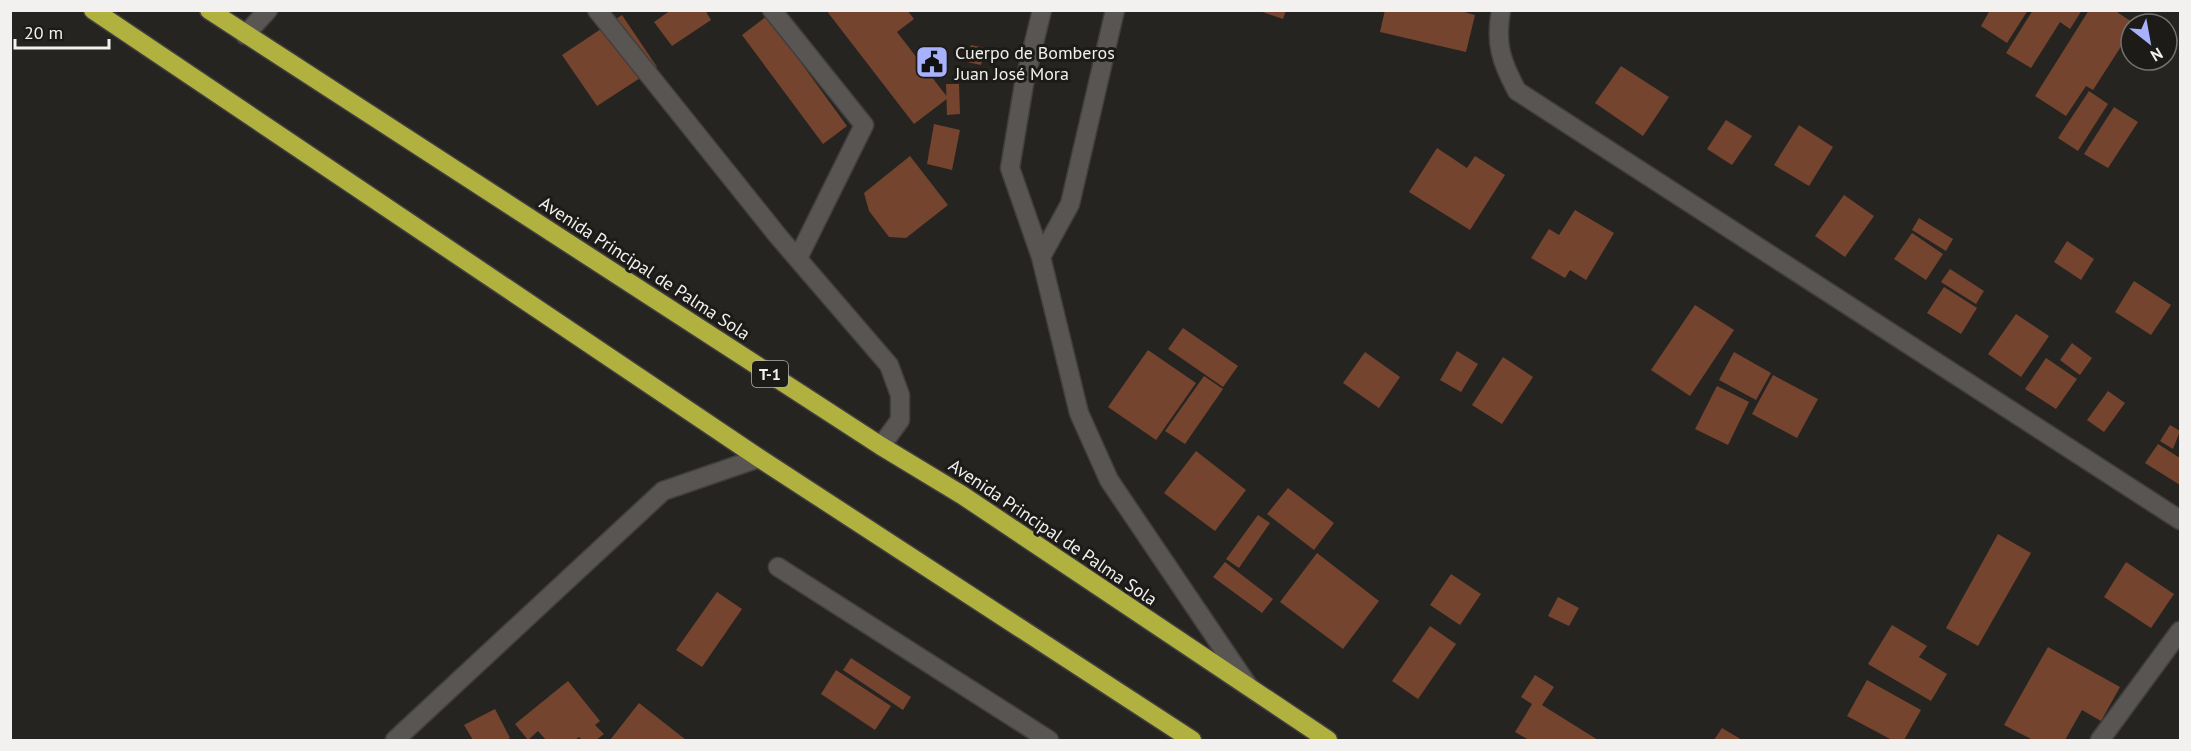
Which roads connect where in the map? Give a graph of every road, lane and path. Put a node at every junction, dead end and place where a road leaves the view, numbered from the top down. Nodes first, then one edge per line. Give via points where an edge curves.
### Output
1 (93, 10) edge
2 (208, 10) edge
3 (268, 10) edge
4 (597, 10) edge
5 (772, 10) edge
6 (1042, 10) edge
7 (1115, 10) edge
8 (1501, 10) edge
9 (245, 35) junction
10 (1041, 257) junction
11 (798, 258) junction
12 (881, 446) junction
13 (759, 458) junction
14 (2181, 520) edge
15 (778, 567) dead end
16 (2181, 631) edge
17 (1251, 689) junction
18 (395, 741) edge
19 (1049, 741) edge
20 (1192, 741) edge
21 (1328, 741) edge
22 (2100, 741) edge

1 - 13 highway
2 - 9 highway, Avenida Principal de Palma Sola / T-1
3 - 9 street
4 - 11 street
5 - 11 street via 864,125
6 - 10 street via 1010,168
7 - 10 street via 1070,204
8 - 14 street via 1496,36 1504,67 1517,92
9 - 12 highway, Avenida Principal de Palma Sola / T-1
10 - 17 street via 1079,413 1109,480
11 - 12 street via 880,352 897,380 900,420
12 - 17 highway, Avenida Principal de Palma Sola / T-1 via 962,495
13 - 18 street via 663,491
13 - 20 highway
15 - 19 street
16 - 22 street
17 - 21 highway, Avenida Principal de Palma Sola / T-1

